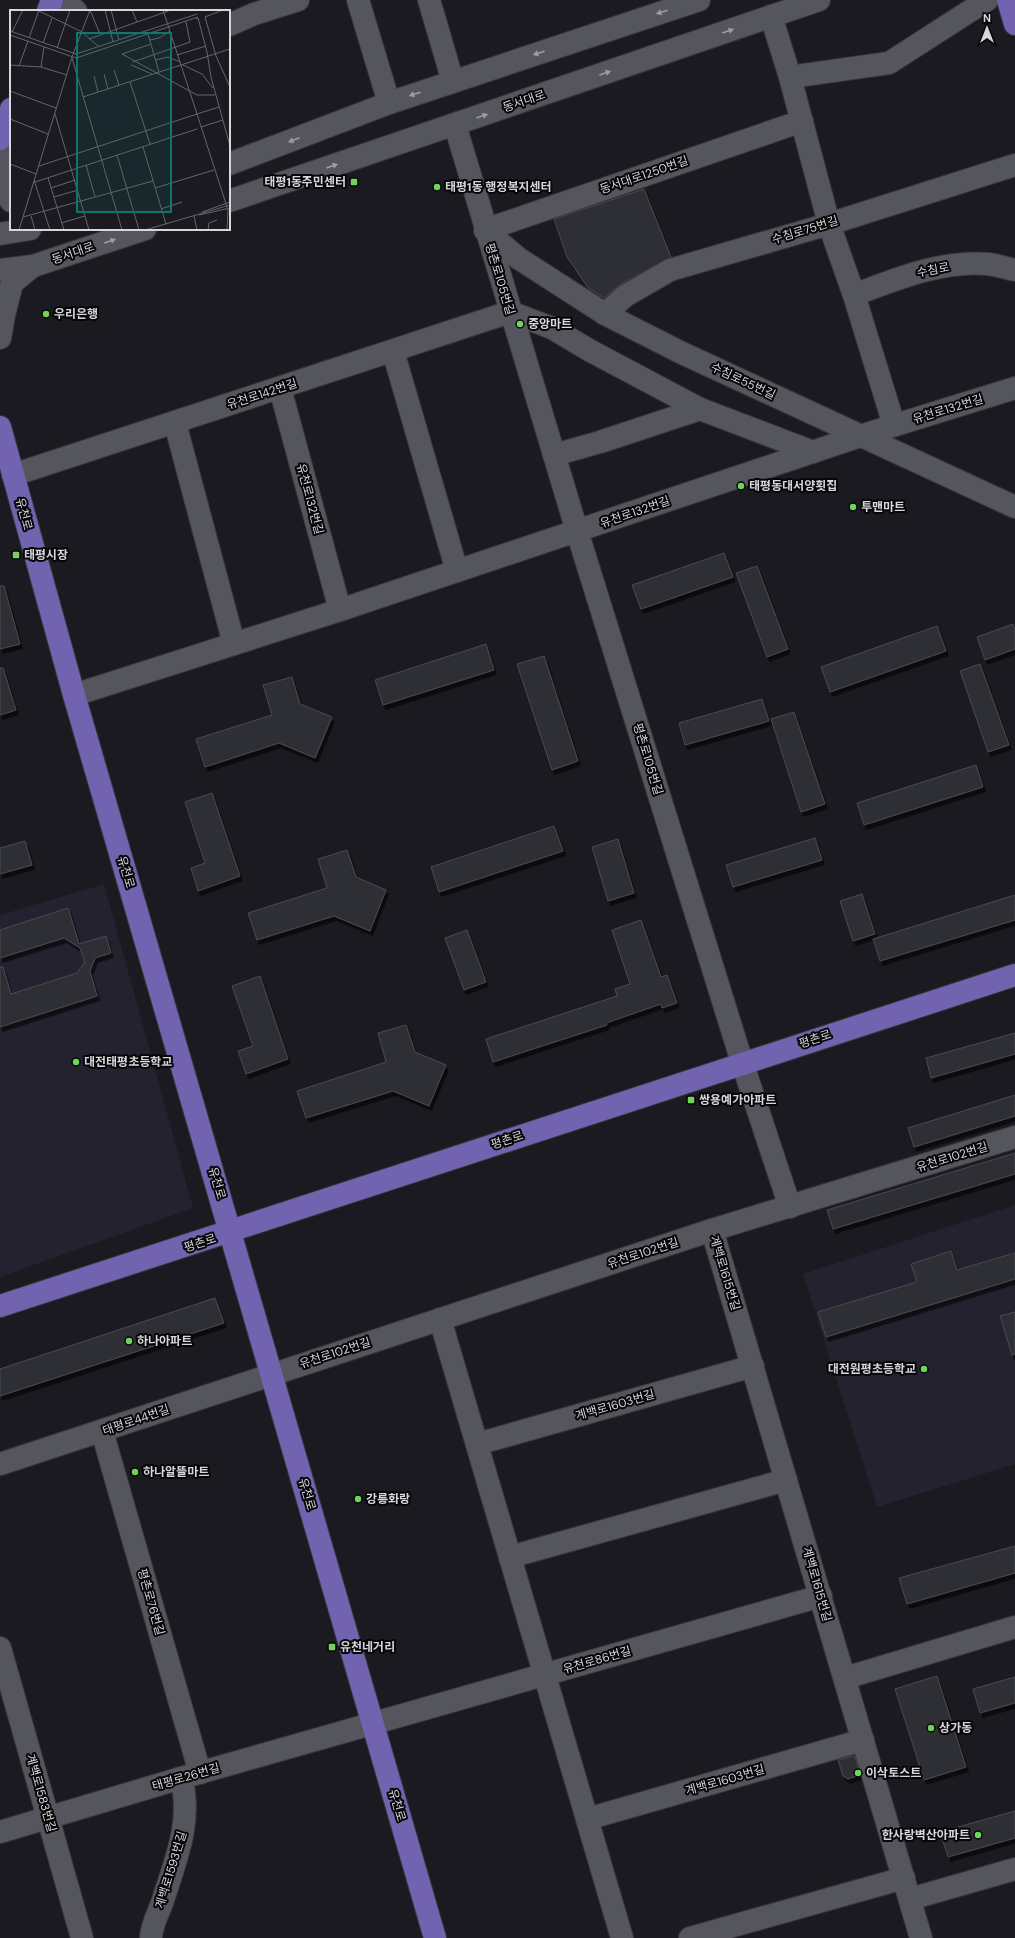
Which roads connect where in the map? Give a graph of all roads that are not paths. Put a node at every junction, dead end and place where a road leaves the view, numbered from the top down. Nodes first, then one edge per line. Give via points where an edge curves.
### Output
1 (52, 0) edge
2 (64, 0) edge
3 (298, 0) edge
4 (358, 0) edge
5 (429, 0) edge
6 (699, 0) edge
7 (819, 0) edge
8 (987, 0) edge
9 (1008, 0) edge
10 (251, 7) edge
11 (48, 10) edge
12 (75, 10) edge
13 (771, 16) junction
14 (230, 24) edge
15 (1015, 24) edge
16 (790, 77) junction
17 (453, 82) junction
18 (389, 103) junction
19 (10, 112) edge
20 (802, 121) junction
21 (455, 125) junction
22 (0, 138) edge
23 (233, 158) edge
24 (1015, 165) edge
25 (10, 199) edge
26 (230, 201) edge
27 (829, 224) junction
28 (24, 230) edge
29 (142, 230) edge
30 (485, 230) junction
31 (0, 234) edge
32 (33, 266) junction
33 (0, 270) edge
34 (1015, 270) edge
35 (854, 295) junction
36 (510, 312) junction
37 (605, 314) junction
38 (0, 338) edge
39 (393, 351) junction
40 (280, 388) junction
41 (1015, 388) edge
42 (700, 408) junction
43 (175, 423) junction
44 (894, 425) junction
45 (0, 427) edge
46 (860, 436) junction
47 (813, 452) junction
48 (554, 455) junction
49 (13, 475) junction
50 (1015, 507) edge
51 (577, 531) junction
52 (457, 571) junction
53 (340, 610) junction
54 (234, 644) junction
55 (74, 695) junction
56 (1015, 975) edge
57 (742, 1062) junction
58 (1015, 1137) edge
59 (790, 1207) junction
60 (712, 1230) junction
61 (232, 1232) junction
62 (0, 1306) edge
63 (440, 1319) junction
64 (753, 1366) junction
65 (272, 1374) junction
66 (102, 1432) junction
67 (477, 1444) junction
68 (0, 1464) edge
69 (786, 1480) junction
70 (510, 1557) junction
71 (821, 1596) junction
72 (1015, 1626) edge
73 (0, 1648) edge
74 (544, 1675) junction
75 (845, 1678) junction
76 (6, 1695) edge
77 (373, 1724) junction
78 (863, 1740) junction
79 (190, 1776) junction
80 (48, 1816) junction
81 (587, 1819) junction
82 (0, 1832) edge
83 (1015, 1869) edge
84 (904, 1878) junction
85 (910, 1899) junction
86 (82, 1938) edge
87 (151, 1938) edge
88 (435, 1938) edge
89 (622, 1938) edge
90 (690, 1938) edge
91 (921, 1938) edge

1 - 11 main road
2 - 12 street
3 - 10 street
4 - 18 street
5 - 17 street
6 -> 17 street
7 - 13 street, 동서대로
8 - 16 street via 890,63
9 - 15 main road
10 - 14 street
13 - 16 street
21 -> 13 street, 동서대로
16 - 20 street
17 -> 18 street
18 -> 23 street
19 - 22 main road
20 - 27 street
20 - 30 street, 동서대로1250번길
26 -> 21 street, 동서대로
21 - 30 street, 평촌로105번길
22 - 25 street via 3,187
24 - 27 street, 수침로75번길
27 - 35 street
27 - 37 street, 수침로75번길 via 670,270 625,296
28 - 31 street
32 -> 29 street, 동서대로
30 - 36 street, 평촌로105번길
30 - 37 street, 수침로55번길 via 518,258
32 - 33 street, 동서대로
32 - 38 street via 12,283
34 - 35 street, 수침로 via 987,264 945,266 906,275
35 - 44 street
36 - 39 street, 유천로142번길
36 - 42 street via 552,328
36 - 48 street, 평촌로105번길
37 - 46 street, 수침로55번길
39 - 40 street, 유천로142번길
39 - 52 street
40 - 43 street, 유천로142번길
40 - 53 street, 유천로132번길
41 - 44 street, 유천로132번길
42 - 47 street
42 - 48 street
43 - 49 street, 유천로142번길
43 - 54 street
44 - 46 street, 유천로132번길
45 - 49 main road, 유천로
46 - 47 street, 유천로132번길
46 - 50 street, 수침로55번길
47 - 51 street, 유천로132번길
48 - 51 street, 평촌로105번길
49 - 55 main road, 유천로
51 - 52 street, 유천로132번길
51 - 57 street, 평촌로105번길
52 - 53 street, 유천로132번길
53 - 54 street, 유천로132번길
54 - 55 street, 유천로132번길
55 - 61 main road, 유천로
56 - 57 main road, 평촌로
57 - 59 street, 평촌로105번길
57 - 61 main road, 평촌로
58 - 59 street, 유천로102번길
59 - 60 street, 유천로102번길
60 - 63 street, 유천로102번길
60 - 64 street, 계백로1615번길
61 - 62 main road, 평촌로
61 - 65 main road, 유천로
63 - 65 street, 유천로102번길
63 - 67 street
64 - 67 street, 계백로1603번길
64 - 69 street, 계백로1615번길
65 - 66 street, 태평로44번길
65 - 77 main road, 유천로
66 - 68 street, 태평로44번길
66 - 79 street, 평촌로76번길
67 - 70 street
69 - 70 street
69 - 71 street, 계백로1615번길
70 - 74 street
71 - 74 street, 유천로86번길
71 - 75 street, 계백로1615번길
72 - 75 street
73 - 76 street, 계백로1583번길
74 - 77 street, 유천로86번길
74 - 81 street
75 - 78 street, 계백로1615번길
76 - 80 street, 계백로1583번길
77 - 79 street, 태평로26번길
77 - 88 main road, 유천로
78 - 81 street, 계백로1603번길
78 - 84 street, 계백로1615번길
79 - 80 street, 태평로26번길
79 - 87 street, 계백로1593번길 via 185,1793 185,1820 180,1846
80 - 82 street, 태평로26번길
80 - 86 street, 계백로1583번길
81 - 89 street
83 - 85 street
84 - 85 street, 계백로1615번길
84 - 90 street
85 - 91 street, 계백로1615번길

